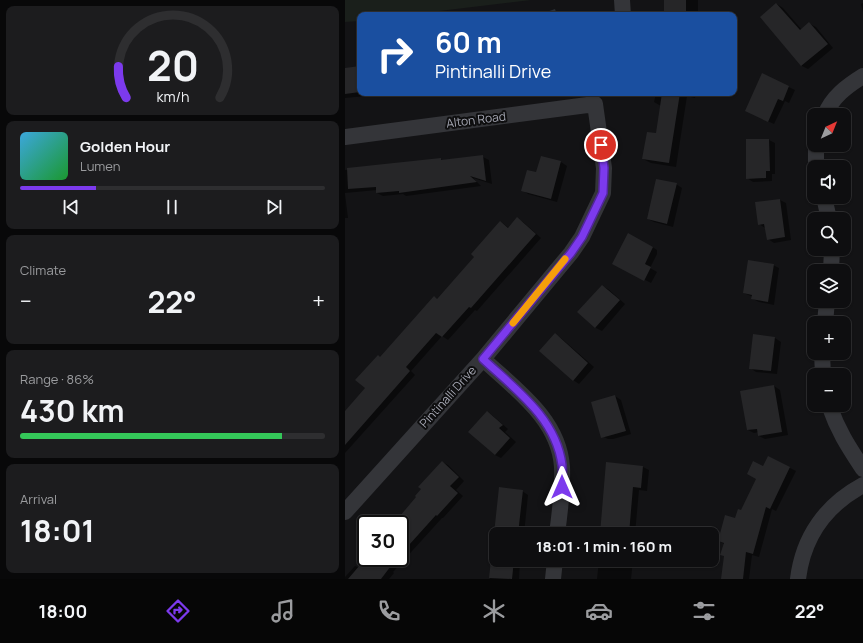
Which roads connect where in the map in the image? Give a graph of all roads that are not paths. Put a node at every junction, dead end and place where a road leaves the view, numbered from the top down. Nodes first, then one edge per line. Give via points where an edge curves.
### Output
1 (622, 0) edge
2 (623, 12) edge
3 (863, 76) edge
4 (597, 99) edge
5 (828, 108) edge
6 (345, 137) edge
7 (483, 359) junction
8 (831, 412) edge
9 (863, 469) edge
10 (863, 486) edge
11 (345, 512) edge
12 (558, 527) edge
13 (554, 567) edge
14 (553, 579) edge
15 (798, 579) edge

1 - 2 street
3 - 5 street via 840,92
4 - 6 street, Alton Road
4 - 7 street, Pintinalli Drive via 604,168 603,193 582,237 571,253
7 - 11 street, Pintinalli Drive
7 - 12 street via 537,410 550,428 562,466
8 - 9 street via 841,436
10 - 15 street via 848,493 829,509 816,527 805,547
13 - 14 street

